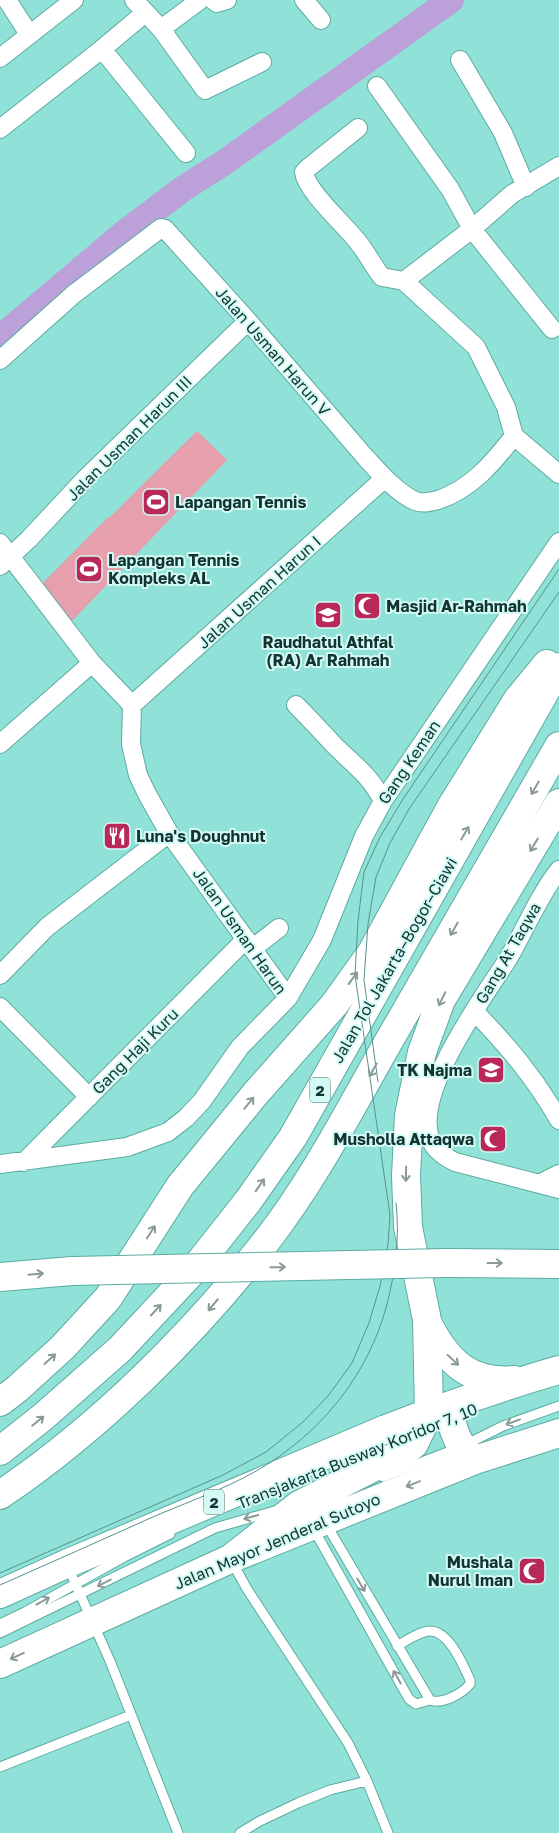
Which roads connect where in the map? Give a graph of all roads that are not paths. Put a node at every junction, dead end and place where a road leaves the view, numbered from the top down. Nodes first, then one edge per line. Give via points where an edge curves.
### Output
1 (7, 0) edge
2 (74, 0) edge
3 (134, 0) edge
4 (200, 0) edge
5 (213, 0) edge
6 (227, 0) edge
7 (304, 0) edge
8 (139, 18) dead end
9 (321, 20) dead end
10 (161, 29) junction
11 (29, 34) junction
12 (102, 50) junction
13 (0, 58) edge
14 (460, 60) dead end
15 (262, 62) dead end
16 (377, 86) dead end
17 (358, 128) dead end
18 (0, 129) edge
19 (186, 153) dead end
20 (559, 166) edge
21 (526, 187) junction
22 (472, 229) junction
23 (404, 281) junction
24 (248, 321) junction
25 (552, 329) dead end
26 (0, 360) edge
27 (514, 436) junction
28 (559, 474) edge
29 (385, 478) junction
30 (559, 542) edge
31 (4, 555) edge
32 (559, 649) edge
33 (92, 663) junction
34 (559, 667) edge
35 (132, 705) junction
36 (296, 705) dead end
37 (0, 744) edge
38 (559, 746) edge
39 (383, 801) junction
40 (559, 803) edge
41 (169, 833) junction
42 (559, 870) edge
43 (279, 928) dead end
44 (249, 944) junction
45 (0, 975) edge
46 (288, 998) junction
47 (0, 1007) edge
48 (474, 1011) junction
49 (89, 1097) junction
50 (559, 1119) edge
51 (24, 1162) junction
52 (0, 1164) edge
53 (559, 1174) edge
54 (539, 1184) junction
55 (559, 1189) edge
56 (559, 1264) edge
57 (0, 1277) edge
58 (427, 1320) junction
59 (559, 1370) edge
60 (528, 1379) junction
61 (0, 1402) edge
62 (559, 1406) edge
63 (439, 1418) junction
64 (559, 1433) edge
65 (0, 1452) edge
66 (468, 1453) junction
67 (374, 1480) dead end
68 (356, 1487) dead end
69 (0, 1495) edge
70 (312, 1517) junction
71 (182, 1529) dead end
72 (230, 1559) junction
73 (71, 1574) junction
74 (0, 1594) edge
75 (81, 1594) junction
76 (93, 1621) junction
77 (0, 1624) edge
78 (0, 1633) edge
79 (397, 1646) junction
80 (0, 1664) edge
81 (430, 1700) junction
82 (131, 1715) junction
83 (0, 1767) edge
84 (367, 1781) junction
85 (178, 1833) edge
86 (240, 1833) edge
87 (388, 1833) edge

1 - 11 street
2 - 11 street
3 - 10 street
4 - 10 street
5 - 6 street via 217,3
7 - 9 street
8 - 12 street
10 - 15 street via 205,90
11 - 13 street
12 - 18 street
12 - 19 street
14 - 21 street via 503,133
16 - 22 street via 450,189
17 - 23 street via 308,168 304,172 305,178 360,243 382,277
20 - 21 street
21 - 22 street via 512,194
22 - 23 street
22 - 25 street
23 - 27 street via 476,347 506,407
24 - 26 street, Jalan Usman Harun V via 164,229 158,229 74,294
24 - 29 street, Jalan Usman Harun V
24 - 31 street, Jalan Usman Harun III via 85,479 29,539
27 - 28 street
27 - 29 street, Jalan Usman Harun V via 499,456 462,489 428,503 417,502
29 - 35 street, Jalan Usman Harun I
30 - 39 street, Gang Keman
31 - 33 street
61 -> 32 highway via 63,1347 108,1298 180,1186 334,1005 372,952 451,807 518,699
33 - 35 street
33 - 37 street
65 -> 34 highway, Jalan Tol Jakarta–Bogor–Ciawi / 2 via 120,1349 192,1272 248,1201 293,1137
35 - 41 street, Jalan Usman Harun via 132,744 138,775
36 - 39 street via 364,772
38 -> 69 highway, 2 via 314,1171 265,1242 205,1314 156,1364 88,1428
39 - 46 street, Gang Keman via 364,836 322,940
40 -> 58 highway via 441,1000 422,1052 409,1114 406,1176 408,1227
41 - 44 street, Jalan Usman Harun
41 - 45 street via 47,927
42 - 48 street, Gang At Taqwa
43 - 44 street, Gang Haji Kuru
44 - 46 street, Jalan Usman Harun
44 - 49 street, Gang Haji Kuru
46 - 51 street, Jalan Usman Harun via 240,1047 197,1107 168,1132 127,1147
47 - 49 street
48 - 50 street, Gang At Taqwa via 522,1063
48 - 54 street, Gang At Taqwa via 452,1045 428,1109 433,1145 454,1162
49 - 51 street, Gang Haji Kuru
51 - 52 street, Jalan Usman Harun
53 - 54 street
54 - 55 street, Gang At Taqwa
57 -> 56 highway, bridge via 72,1272 446,1263
58 -> 60 highway via 449,1358 465,1371 483,1379
58 - 63 highway
59 - 60 highway, 2
60 - 63 highway, 2
62 -> 66 lane, Transjakarta Busway Koridor 7, 10 via 503,1426
63 - 66 highway
63 - 70 highway via 402,1454
63 - 73 highway, 2
64 - 66 highway, Jalan Mayor Jenderal Sutoyo
66 - 67 lane, Transjakarta Busway Koridor 7, 10
66 -> 70 highway, Jalan Mayor Jenderal Sutoyo
68 - 70 lane, Transjakarta Busway Koridor 7, 10
70 - 72 highway, Jalan Mayor Jenderal Sutoyo
70 -> 75 lane, Transjakarta Busway Koridor 7, 10 via 215,1528
70 -> 79 lane
81 -> 70 lane via 416,1704 409,1699 324,1550
71 - 73 lane via 124,1557
72 - 76 highway, Jalan Mayor Jenderal Sutoyo
72 - 84 lane via 348,1744
73 - 74 highway, 2
73 - 75 lane
77 -> 73 lane
75 - 76 lane
75 - 78 lane, Transjakarta Busway Koridor 7, 10
76 -> 80 highway, Jalan Mayor Jenderal Sutoyo
76 - 82 lane
79 - 81 lane
79 - 81 lane via 428,1631 448,1640 457,1654 470,1684 462,1692 441,1702
82 - 83 lane
82 - 85 lane
84 - 86 lane via 298,1802
84 - 87 lane

